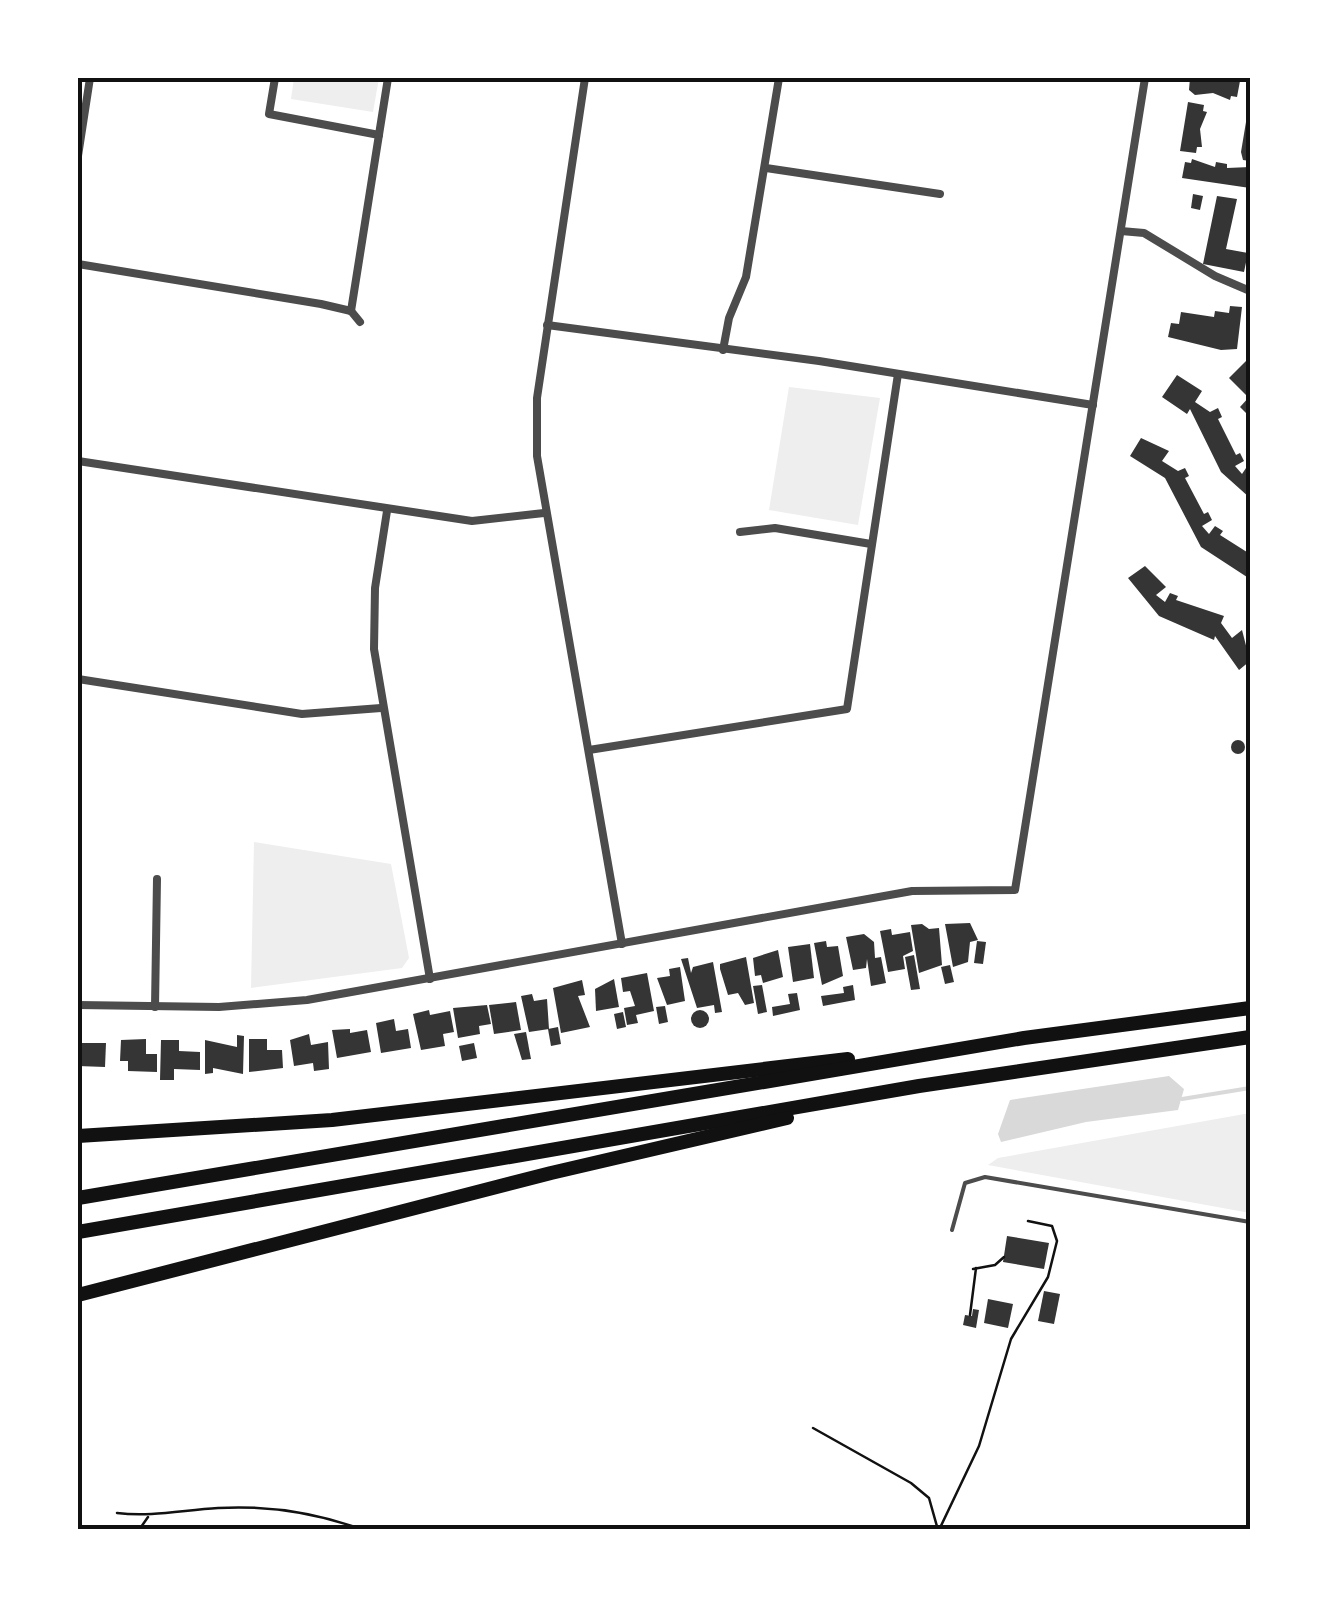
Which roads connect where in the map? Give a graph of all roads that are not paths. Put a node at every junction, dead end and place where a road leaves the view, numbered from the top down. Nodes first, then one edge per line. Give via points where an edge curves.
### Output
1 (90, 78) edge
2 (276, 78) edge
3 (388, 78) edge
4 (586, 78) edge
5 (779, 78) edge
6 (1145, 78) edge
7 (379, 135) junction
8 (78, 156) edge
9 (766, 168) junction
10 (940, 194) dead end
11 (1120, 231) junction
12 (78, 264) edge
13 (1250, 291) edge
14 (350, 311) junction
15 (360, 322) dead end
16 (547, 325) junction
17 (723, 350) junction
18 (898, 374) junction
19 (1092, 405) junction
20 (78, 461) edge
21 (387, 511) junction
22 (544, 513) junction
23 (740, 532) dead end
24 (871, 544) junction
25 (78, 679) edge
26 (381, 708) junction
27 (589, 750) junction
28 (157, 879) dead end
29 (622, 944) junction
30 (430, 979) junction
31 (78, 1005) edge
32 (155, 1007) junction
33 (1250, 1008) edge
34 (1250, 1036) edge
35 (1024, 1038) junction
36 (919, 1086) junction
37 (78, 1136) edge
38 (78, 1198) edge
39 (1250, 1222) edge
40 (952, 1230) dead end
41 (78, 1232) edge
42 (78, 1295) edge

1 - 8 street
2 - 7 street via 269,114
3 - 7 street
4 - 16 street
5 - 9 street
6 - 11 street
7 - 14 street
9 - 10 street
9 - 17 street via 746,276
11 - 13 street via 1144,233
11 - 19 street
12 - 14 street
14 - 15 street
16 - 17 street
16 - 22 street via 536,427
17 - 18 street
18 - 19 street
18 - 24 street
19 - 29 street via 1015,890 912,891
20 - 21 street
21 - 22 street via 472,521
21 - 26 street via 374,588
22 - 27 street
23 - 24 street via 775,528
24 - 27 street via 846,709
25 - 26 street via 302,714
26 - 30 street
27 - 29 street
28 - 32 street
29 - 30 street
30 - 32 street via 293,1002
31 - 32 street
33 - 35 highway
34 - 36 highway
35 - 37 highway via 332,1120
35 - 38 highway
36 - 41 highway
36 - 42 highway via 551,1172
39 - 40 lane via 985,1177 965,1183

